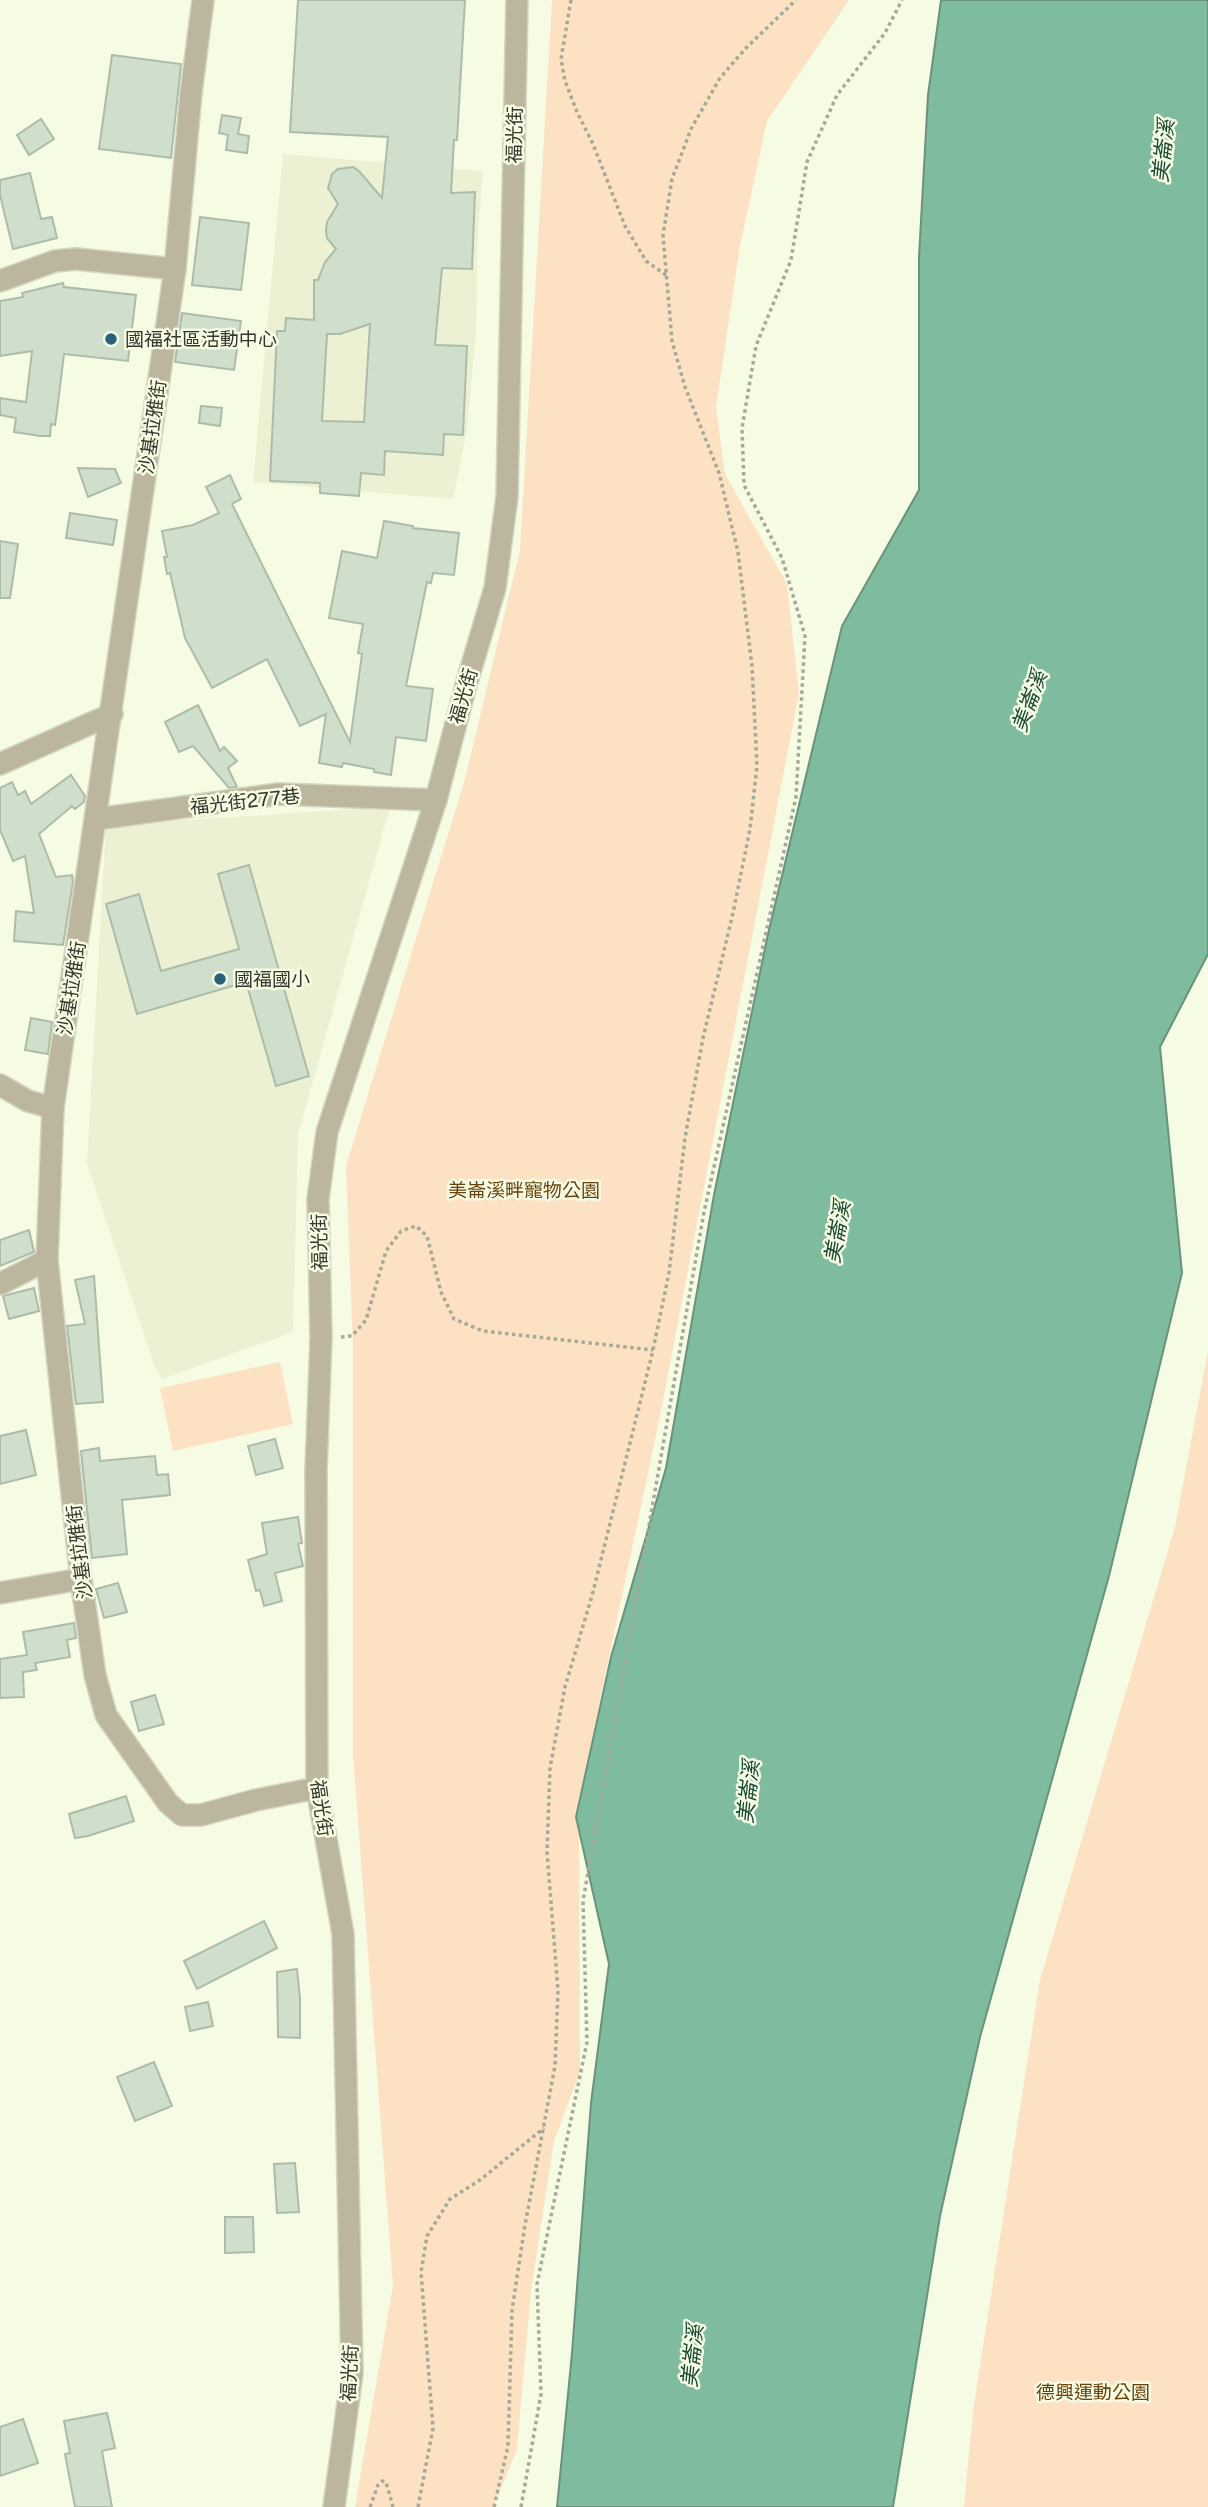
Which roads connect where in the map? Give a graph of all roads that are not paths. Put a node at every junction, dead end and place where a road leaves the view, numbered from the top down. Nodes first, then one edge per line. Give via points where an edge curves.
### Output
1 (203, 0) edge
2 (517, 0) edge
3 (175, 268) junction
4 (0, 281) edge
5 (112, 714) junction
6 (0, 764) edge
7 (436, 800) junction
8 (97, 819) junction
9 (0, 1085) edge
10 (53, 1108) junction
11 (47, 1260) junction
12 (0, 1284) edge
13 (81, 1579) junction
14 (0, 1594) edge
15 (317, 1788) junction
16 (334, 2507) edge

1 - 3 street, 沙基拉雅街
2 - 7 street, 福光街 via 507,496 495,588
3 - 4 street via 76,259 55,261
3 - 5 street, 沙基拉雅街
5 - 6 street
5 - 8 street, 沙基拉雅街
7 - 8 street, 福光街277巷 via 279,794
7 - 15 street, 福光街 via 327,1132 318,1199
8 - 10 street, 沙基拉雅街
9 - 10 street via 28,1101
10 - 11 street, 沙基拉雅街
11 - 12 street
11 - 13 street, 沙基拉雅街
13 - 14 street
13 - 15 street, 沙基拉雅街 via 94,1675 106,1715 167,1803 182,1815 201,1815
15 - 16 street, 福光街 via 343,1934 352,2373

